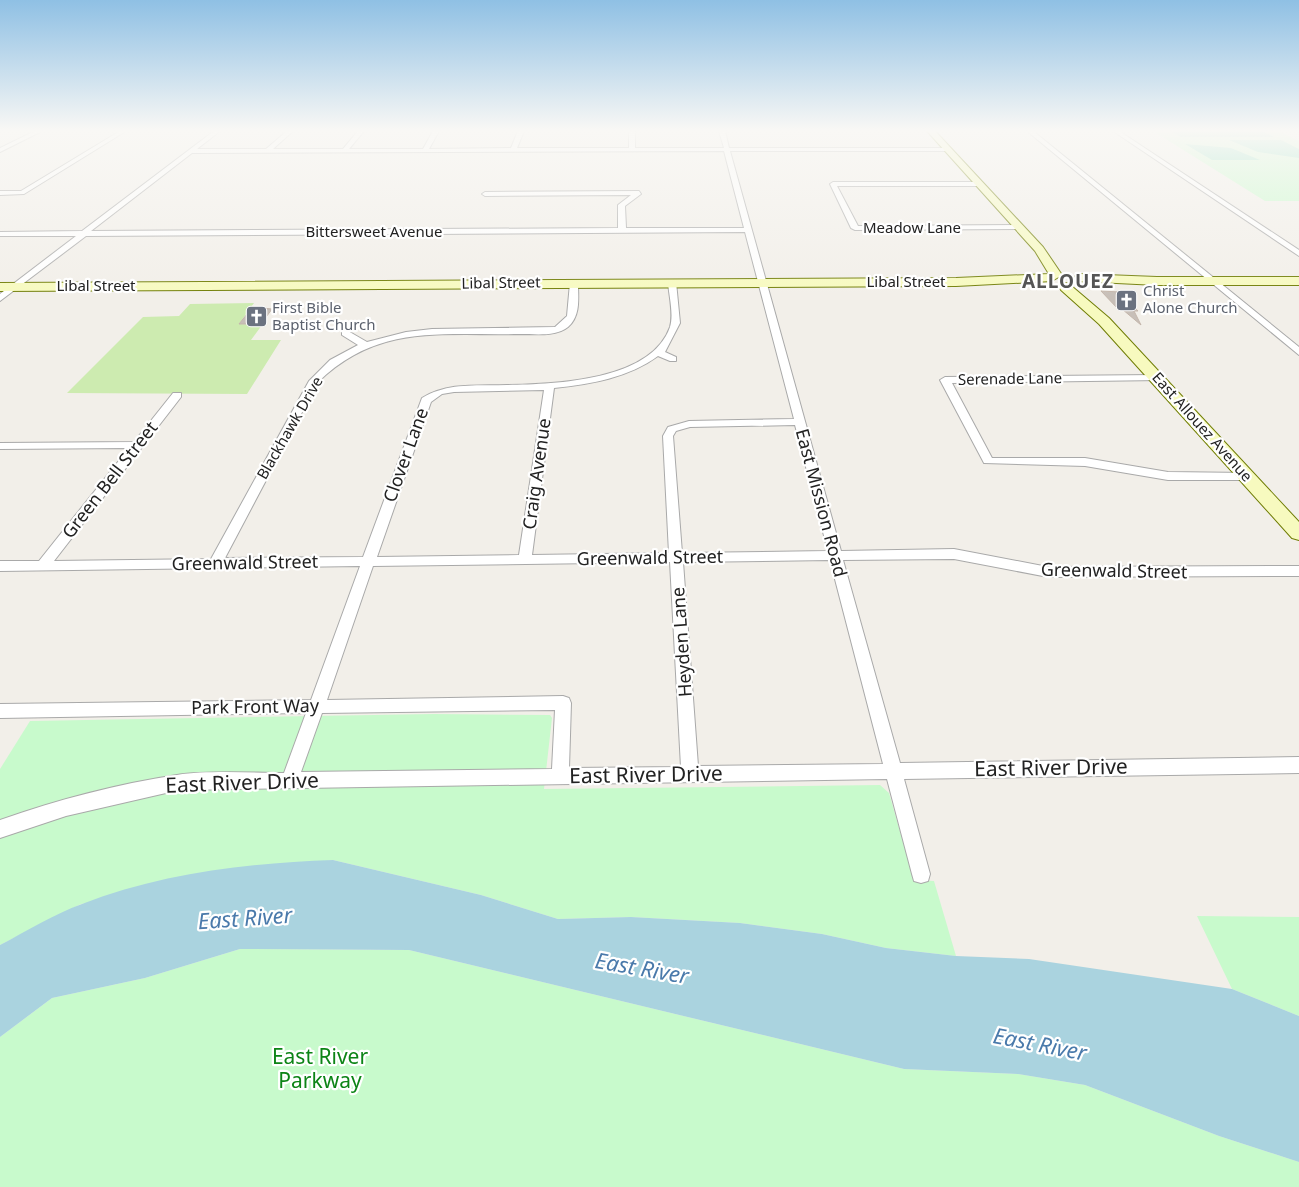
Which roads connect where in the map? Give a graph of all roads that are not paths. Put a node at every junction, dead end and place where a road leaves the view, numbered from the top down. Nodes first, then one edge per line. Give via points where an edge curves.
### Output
1 (33, 186) edge
2 (146, 186) edge
3 (737, 186) edge
4 (834, 186) edge
5 (981, 186) edge
6 (1098, 186) edge
7 (1198, 186) edge
8 (0, 194) edge
9 (485, 194) dead end
10 (1019, 227) junction
11 (748, 230) junction
12 (622, 231) junction
13 (0, 234) edge
14 (85, 234) junction
15 (1039, 249) junction
16 (1299, 254) edge
17 (1058, 281) junction
18 (1213, 281) junction
19 (1299, 281) edge
20 (672, 282) junction
21 (762, 282) junction
22 (1081, 282) junction
23 (574, 283) junction
24 (0, 287) edge
25 (15, 287) junction
26 (0, 298) edge
27 (1104, 321) junction
28 (345, 333) dead end
29 (366, 345) junction
30 (657, 352) junction
31 (1299, 352) edge
32 (673, 360) dead end
33 (1157, 378) junction
34 (549, 388) junction
35 (178, 395) dead end
36 (800, 422) junction
37 (138, 444) junction
38 (0, 446) edge
39 (1247, 477) junction
40 (1299, 534) edge
41 (836, 556) junction
42 (676, 558) junction
43 (525, 560) junction
44 (368, 562) junction
45 (215, 564) junction
46 (0, 566) edge
47 (43, 566) junction
48 (1299, 571) edge
49 (317, 706) junction
50 (0, 711) edge
51 (1299, 765) edge
52 (893, 771) junction
53 (690, 775) junction
54 (560, 776) junction
55 (290, 780) junction
56 (0, 828) edge
57 (921, 874) dead end

1 - 8 street via 22,193
2 - 14 street
3 - 11 street, East Mission Road
4 - 10 street, Meadow Lane via 855,228
5 - 10 street, East Allouez Avenue
6 - 18 street
7 - 16 street
9 - 12 street via 639,193 621,205
10 - 15 street, East Allouez Avenue
11 - 12 street, Bittersweet Avenue
11 - 21 street, East Mission Road
12 - 14 street, Bittersweet Avenue
13 - 14 street, Bittersweet Avenue
14 - 25 street
15 - 17 street, East Allouez Avenue
15 - 22 street, East Allouez Avenue
17 - 21 street, Libal Street
17 - 22 street, Libal Street
17 - 27 street, East Allouez Avenue
18 - 19 street
18 - 22 street
18 - 31 street
20 - 21 street, Libal Street
20 - 23 street, Libal Street
20 - 30 street, Clover Lane via 674,327
21 - 36 street, East Mission Road
22 - 27 street, East Allouez Avenue via 1081,291
23 - 25 street, Libal Street
23 - 29 street, Blackhawk Drive via 571,320 558,329 414,333
24 - 25 street, Libal Street
25 - 26 street
27 - 33 street, East Allouez Avenue
28 - 29 street
29 - 45 street, Blackhawk Drive via 335,362 314,381
30 - 32 street
30 - 34 street, Clover Lane via 639,364 608,376
33 - 39 street, East Allouez Avenue
33 - 39 street, Serenade Lane via 945,380 988,461 1085,462 1168,476
34 - 43 street, Craig Avenue
34 - 44 street, Clover Lane via 454,389 428,397
35 - 37 street, Green Bell Street
36 - 41 street, East Mission Road
36 - 42 street, Heyden Lane via 695,423 672,429 668,436
37 - 38 street
37 - 47 street, Green Bell Street
39 - 40 street, East Allouez Avenue
41 - 42 street, Greenwald Street
41 - 48 street, Greenwald Street via 954,554 1048,572 1084,574
41 - 52 street, East Mission Road
42 - 43 street, Greenwald Street
42 - 53 street, Heyden Lane
43 - 44 street, Greenwald Street
44 - 45 street, Greenwald Street
44 - 49 street, Clover Lane
45 - 47 street, Greenwald Street
46 - 47 street, Greenwald Street
49 - 50 street, Park Front Way
49 - 54 street, Park Front Way via 564,703
49 - 55 street, Clover Lane
51 - 52 street, East River Drive
52 - 53 street, East River Drive
52 - 57 street, East Mission Road
53 - 54 street, East River Drive
54 - 55 street, East River Drive
55 - 56 street, East River Drive via 179,782 112,796

